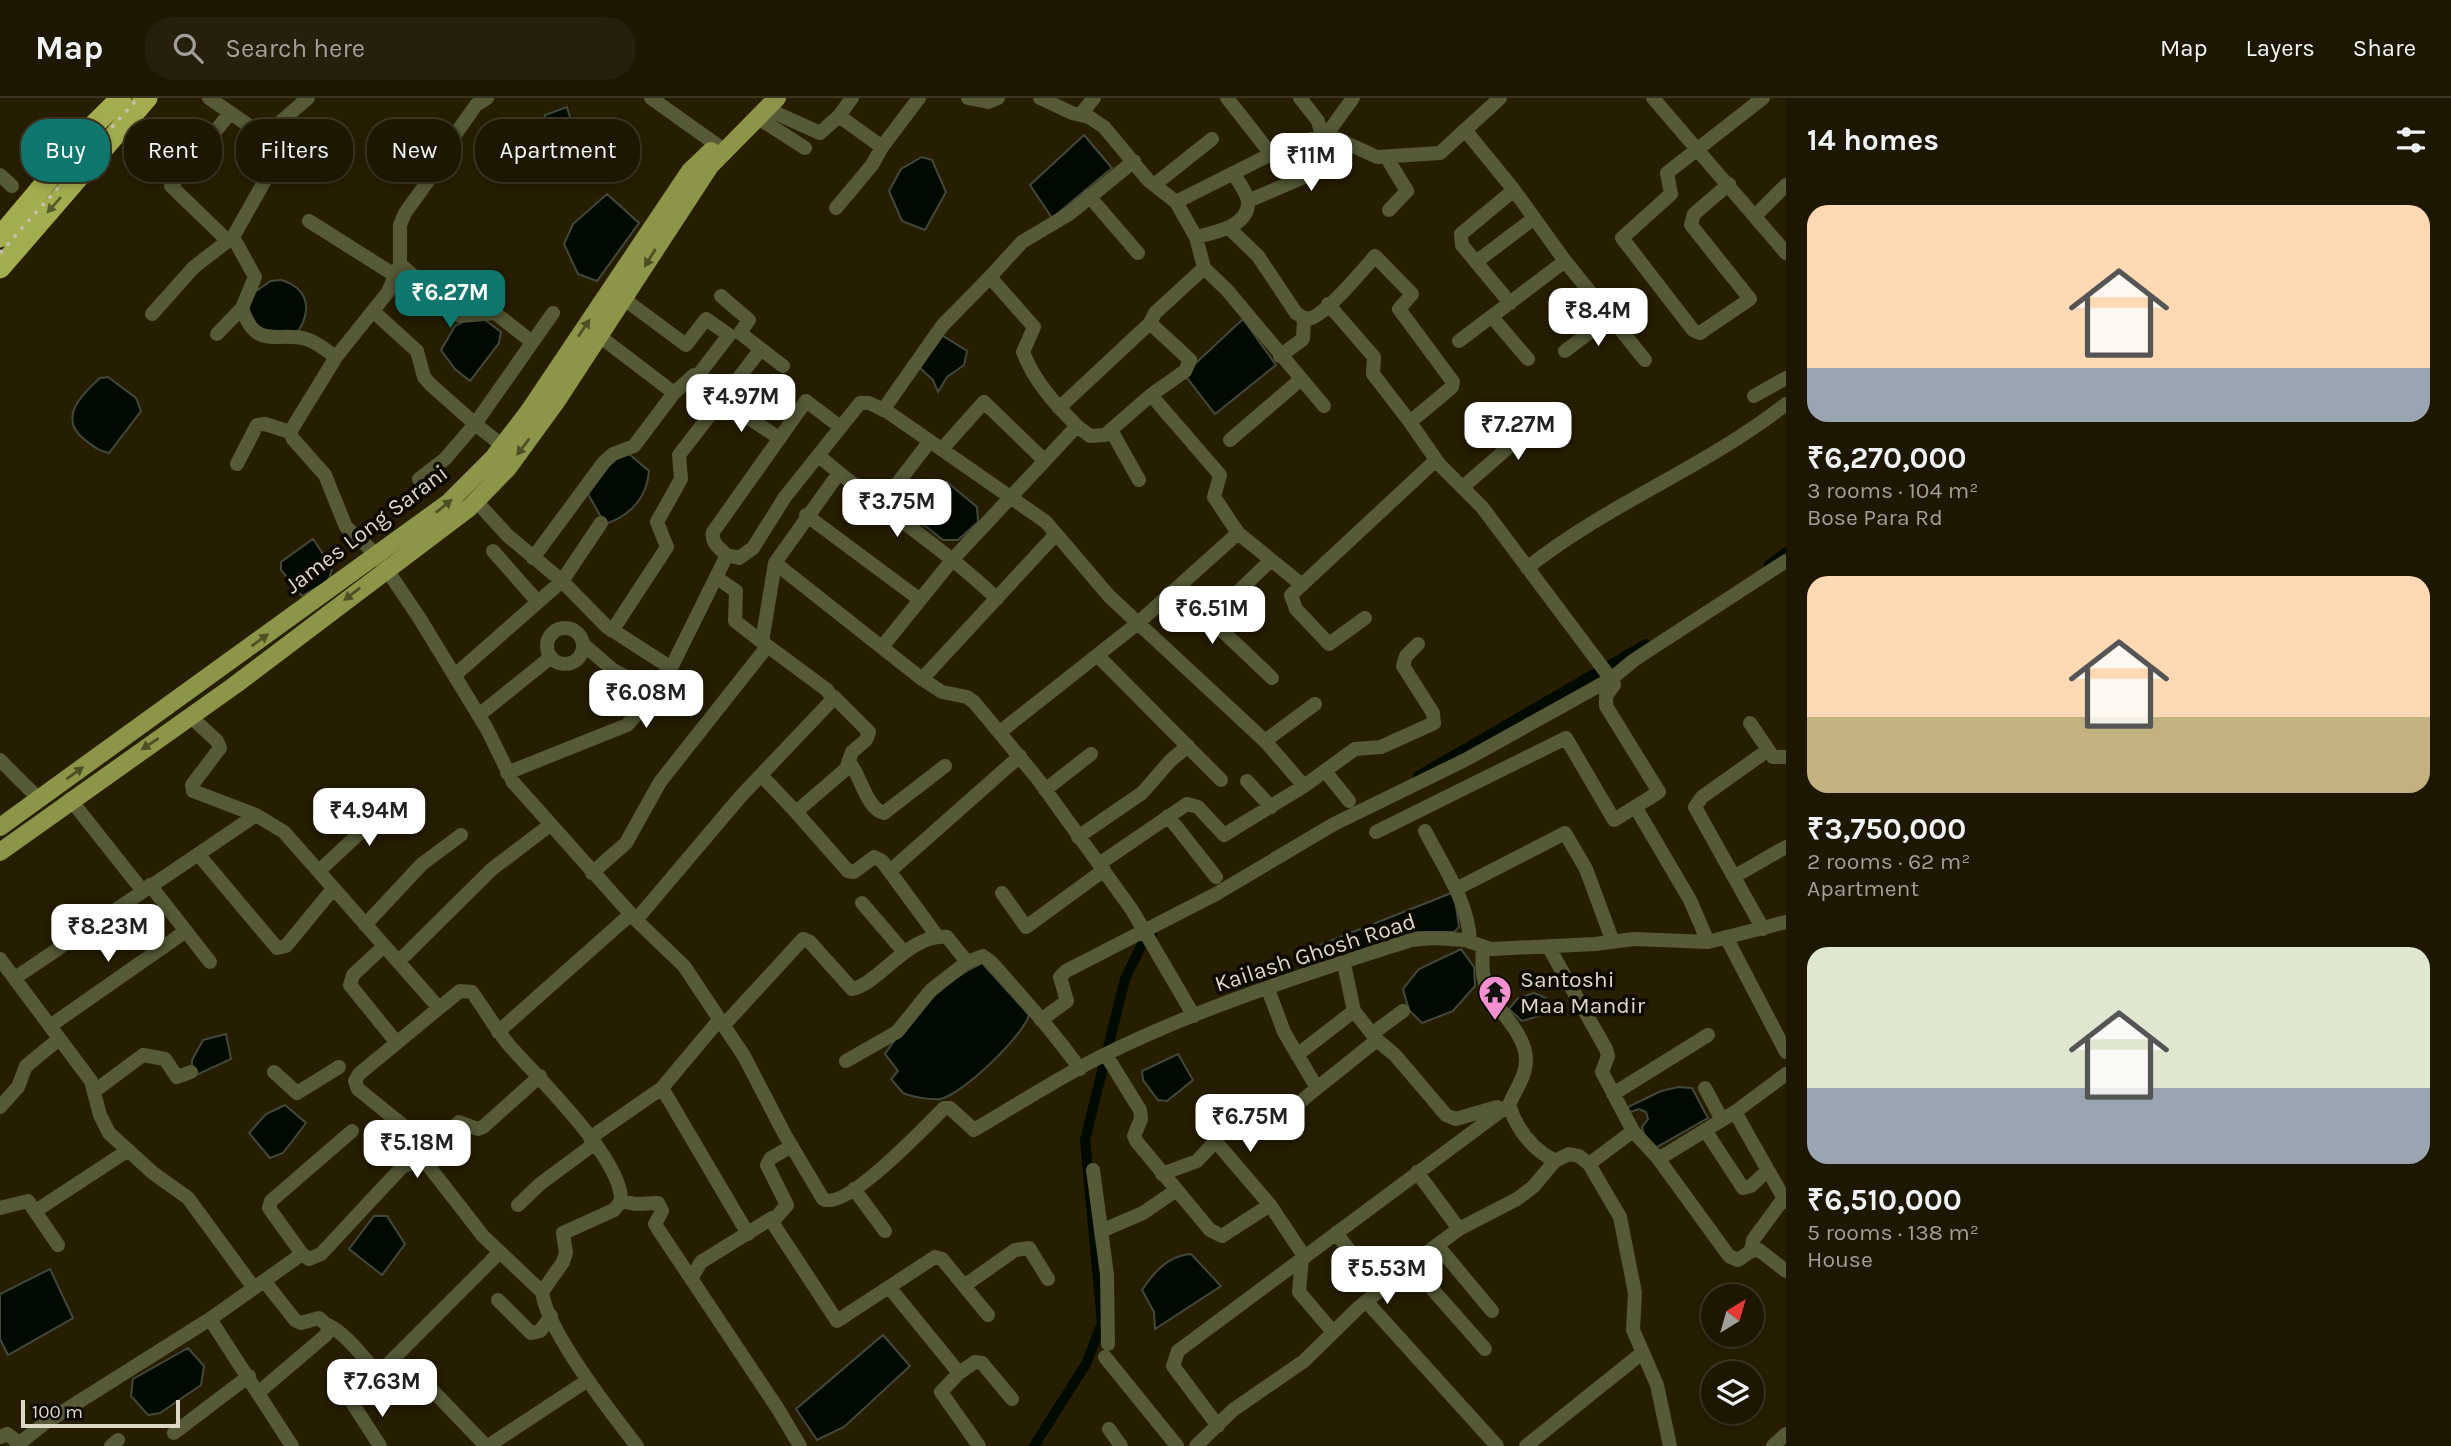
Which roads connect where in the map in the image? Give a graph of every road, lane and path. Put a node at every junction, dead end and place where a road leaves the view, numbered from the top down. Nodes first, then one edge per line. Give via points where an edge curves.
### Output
1 (121, 98) edge
2 (147, 98) edge
3 (209, 98) edge
4 (308, 98) edge
5 (487, 98) edge
6 (651, 98) edge
7 (852, 98) edge
8 (919, 98) edge
9 (968, 98) edge
10 (998, 98) edge
11 (1040, 98) edge
12 (1094, 98) edge
13 (1227, 98) edge
14 (1300, 98) edge
15 (1353, 98) edge
16 (1500, 98) edge
17 (1653, 98) edge
18 (1763, 98) edge
19 (767, 106) edge
20 (230, 113) junction
21 (1080, 115) junction
22 (839, 116) junction
23 (238, 119) edge
24 (284, 119) edge
25 (1465, 130) junction
26 (1324, 135) junction
27 (1212, 139) dead end
28 (1345, 142) junction
29 (718, 145) junction
30 (882, 147) junction
31 (805, 148) dead end
32 (1699, 149) junction
33 (1271, 154) junction
34 (1387, 158) junction
35 (1134, 161) junction
36 (1233, 173) junction
37 (0, 175) edge
38 (262, 182) edge
39 (1729, 184) junction
40 (1154, 185) junction
41 (12, 186) dead end
42 (1786, 186) edge
43 (1514, 190) junction
44 (1089, 196) junction
45 (1248, 201) junction
46 (1176, 202) junction
47 (836, 208) dead end
48 (1389, 210) dead end
49 (1755, 216) junction
50 (1533, 219) junction
51 (309, 221) dead end
52 (1230, 229) junction
53 (0, 237) edge
54 (1196, 237) junction
55 (230, 239) junction
56 (1138, 253) dead end
57 (1786, 253) edge
58 (1564, 261) junction
59 (1476, 262) junction
60 (0, 268) edge
61 (1203, 268) junction
62 (398, 270) junction
63 (990, 277) junction
64 (722, 296) dead end
65 (624, 299) junction
66 (1510, 303) junction
67 (1328, 304) junction
68 (242, 307) junction
69 (374, 312) junction
70 (553, 313) dead end
71 (152, 314) dead end
72 (1492, 317) junction
73 (1610, 317) junction
74 (1304, 318) junction
75 (1150, 323) junction
76 (217, 334) dead end
77 (598, 335) junction
78 (1460, 341) dead end
79 (532, 342) junction
80 (761, 349) junction
81 (1565, 351) dead end
82 (1280, 356) junction
83 (336, 357) junction
84 (1528, 359) dead end
85 (1645, 360) dead end
86 (783, 366) dead end
87 (696, 378) junction
88 (1786, 378) edge
89 (1300, 380) junction
90 (674, 393) junction
91 (1151, 395) junction
92 (1754, 396) dead end
93 (722, 400) junction
94 (1786, 404) edge
95 (1324, 405) dead end
96 (1059, 408) junction
97 (883, 410) junction
98 (1550, 411) dead end
99 (1410, 422) junction
100 (475, 424) junction
101 (839, 426) junction
102 (1077, 426) junction
103 (1111, 430) junction
104 (290, 432) junction
105 (779, 438) junction
106 (1230, 440) dead end
107 (936, 445) junction
108 (503, 446) junction
109 (819, 456) junction
110 (1044, 460) junction
111 (1436, 460) junction
112 (237, 464) dead end
113 (839, 473) junction
114 (419, 479) dead end
115 (1139, 481) dead end
116 (1463, 487) junction
117 (1008, 496) junction
118 (477, 501) junction
119 (880, 506) junction
120 (806, 515) junction
121 (601, 523) dead end
122 (1238, 533) junction
123 (1056, 534) junction
124 (493, 551) dead end
125 (727, 555) junction
126 (533, 558) junction
127 (953, 559) junction
128 (1270, 561) junction
129 (1786, 561) edge
130 (382, 563) junction
131 (775, 563) junction
132 (1527, 568) junction
133 (717, 578) junction
134 (562, 582) junction
135 (1301, 585) junction
136 (1177, 588) junction
137 (919, 599) junction
138 (996, 599) junction
139 (538, 602) junction
140 (597, 618) junction
141 (1365, 618) dead end
142 (1209, 620) junction
143 (1138, 623) junction
144 (612, 631) junction
145 (581, 640) junction
146 (1418, 644) dead end
147 (764, 645) junction
148 (882, 647) junction
149 (1098, 656) junction
150 (551, 657) junction
151 (455, 675) junction
152 (1272, 678) dead end
153 (922, 679) junction
154 (1611, 679) junction
155 (189, 691) junction
156 (834, 697) junction
157 (1315, 704) dead end
158 (195, 713) junction
159 (479, 715) junction
160 (1750, 723) dead end
161 (1000, 732) junction
162 (1265, 741) junction
163 (1188, 746) junction
164 (1768, 750) junction
165 (1091, 754) dead end
166 (1020, 756) junction
167 (1786, 757) edge
168 (0, 760) edge
169 (850, 763) junction
170 (945, 766) dead end
171 (1325, 771) junction
172 (508, 773) junction
173 (761, 775) junction
174 (1221, 780) dead end
175 (1247, 781) dead end
176 (1304, 786) junction
177 (1409, 787) junction
178 (1045, 789) junction
179 (39, 799) junction
180 (71, 799) junction
181 (396, 799) dead end
182 (1349, 801) dead end
183 (1271, 807) junction
184 (1636, 808) junction
185 (1419, 811) junction
186 (796, 812) junction
187 (256, 815) junction
188 (1168, 816) junction
189 (550, 825) junction
190 (0, 827) edge
191 (1425, 831) dead end
192 (1376, 832) dead end
193 (461, 835) dead end
194 (1079, 837) junction
195 (1786, 847) edge
196 (0, 852) edge
197 (198, 853) junction
198 (1101, 867) junction
199 (319, 871) junction
200 (890, 872) junction
201 (592, 873) junction
202 (1735, 876) junction
203 (1216, 877) dead end
204 (146, 888) junction
205 (333, 889) junction
206 (1456, 890) junction
207 (1002, 893) dead end
208 (862, 903) dead end
209 (633, 917) junction
210 (1786, 922) edge
211 (365, 925) junction
212 (1763, 929) junction
213 (186, 931) junction
214 (937, 936) junction
215 (1147, 937) junction
216 (1726, 937) junction
217 (1613, 942) junction
218 (1707, 942) junction
219 (1476, 944) junction
220 (384, 946) junction
221 (1548, 946) junction
222 (904, 952) junction
223 (0, 959) edge
224 (210, 962) dead end
225 (398, 962) junction
226 (967, 962) junction
227 (1344, 964) junction
228 (15, 978) junction
229 (1268, 989) junction
230 (439, 1007) junction
231 (1354, 1011) junction
232 (1403, 1011) dead end
233 (1194, 1016) junction
234 (1041, 1020) junction
235 (721, 1022) junction
236 (50, 1026) junction
237 (498, 1031) junction
238 (1708, 1035) dead end
239 (1375, 1036) junction
240 (59, 1039) junction
241 (397, 1043) junction
242 (1786, 1052) edge
243 (1106, 1055) junction
244 (1297, 1055) junction
245 (846, 1061) dead end
246 (1080, 1069) junction
247 (191, 1072) dead end
248 (274, 1072) dead end
249 (1786, 1074) edge
250 (540, 1076) junction
251 (355, 1081) junction
252 (662, 1088) junction
253 (1317, 1088) junction
254 (1705, 1088) dead end
255 (96, 1090) junction
256 (1613, 1094) junction
257 (1507, 1106) junction
258 (0, 1107) edge
259 (1728, 1116) junction
260 (1268, 1129) dead end
261 (1705, 1130) junction
262 (352, 1131) dead end
263 (1633, 1131) junction
264 (592, 1141) junction
265 (792, 1146) junction
266 (430, 1148) junction
267 (127, 1151) junction
268 (1657, 1157) junction
269 (420, 1160) junction
270 (1555, 1161) junction
271 (1589, 1164) junction
272 (1093, 1170) dead end
273 (1767, 1171) junction
274 (1417, 1172) junction
275 (1162, 1174) junction
276 (855, 1189) junction
277 (1175, 1191) junction
278 (1785, 1200) edge
279 (621, 1201) junction
280 (518, 1205) dead end
281 (1270, 1205) junction
282 (0, 1208) edge
283 (37, 1210) junction
284 (772, 1218) junction
285 (1459, 1229) junction
286 (885, 1231) dead end
287 (1101, 1231) junction
288 (1336, 1233) junction
289 (748, 1234) junction
290 (58, 1245) dead end
291 (1437, 1245) junction
292 (1751, 1251) junction
293 (500, 1252) junction
294 (302, 1254) junction
295 (1303, 1257) junction
296 (1411, 1265) junction
297 (1786, 1271) edge
298 (692, 1277) junction
299 (1048, 1279) dead end
300 (260, 1285) junction
301 (964, 1286) junction
302 (888, 1287) junction
303 (1380, 1290) junction
304 (542, 1292) junction
305 (498, 1300) dead end
306 (1366, 1301) junction
307 (1492, 1311) dead end
308 (988, 1315) dead end
309 (551, 1316) junction
310 (209, 1319) junction
311 (328, 1325) junction
312 (1333, 1332) junction
313 (1485, 1349) dead end
314 (1642, 1353) junction
315 (959, 1373) junction
316 (249, 1376) junction
317 (378, 1376) junction
318 (588, 1380) junction
319 (259, 1392) junction
320 (1012, 1399) dead end
321 (1218, 1426) junction
322 (1109, 1429) dead end
323 (174, 1433) dead end
324 (1786, 1434) edge
325 (0, 1437) edge
326 (17, 1444) edge
327 (292, 1446) edge
328 (380, 1446) edge
329 (487, 1446) edge
330 (637, 1446) edge
331 (800, 1446) edge
332 (979, 1446) edge
333 (1121, 1446) edge
334 (1177, 1446) edge
335 (1196, 1446) edge
336 (1497, 1446) edge
337 (1527, 1446) edge
338 (1670, 1446) edge
339 (1773, 1446) edge

1 - 53 highway
2 -> 60 highway
3 - 20 street
4 - 24 street
5 - 62 street via 452,139 441,163 405,213 400,225
6 - 29 street
7 - 22 street
8 - 30 street
9 - 10 street via 988,102
11 - 21 street
12 - 21 street
13 - 33 street
14 - 26 street
15 - 26 street
16 - 25 street
17 - 32 street
18 - 32 street
19 - 22 street via 820,133
19 - 29 main road, James Long Sarani
19 - 31 street
19 -> 65 main road via 709,166
20 - 23 street
20 - 55 street via 171,186
21 - 35 street via 1104,127
22 - 30 street
25 - 34 street via 1440,153
25 - 43 street
26 - 28 street
26 - 33 street
27 - 40 street
28 - 34 street via 1360,152
28 - 45 street via 1306,176
108 -> 29 main road, James Long Sarani via 690,171
30 - 47 street
32 - 39 street
32 - 39 street via 1667,173 1671,194 1622,238 1693,330 1700,333 1750,299 1691,225 1694,214
33 - 36 street
34 - 48 street via 1407,191
35 - 40 street
35 - 44 street
36 - 45 street
36 - 46 street
37 - 41 street
38 - 55 street
39 - 49 street
40 - 46 street
42 - 49 street
43 - 50 street
43 - 59 street via 1461,234 1462,245
44 - 56 street
44 - 63 street via 1069,214 1022,242
45 - 52 street
46 - 54 street
49 - 57 street
50 - 58 street
50 - 59 street
51 - 62 street
52 - 54 street
52 - 74 street via 1258,256
54 - 61 street
55 - 68 street via 255,277
55 - 71 street via 194,267
58 - 66 street
58 - 73 street
59 - 66 street
61 - 75 street
61 - 82 street via 1227,290
62 - 69 street
62 - 79 street via 460,316 495,313
63 - 96 street via 1034,327 1023,352
63 - 97 street via 942,326
64 - 80 street via 749,320 740,333
65 - 77 main road
65 - 87 street via 686,345 706,319 729,335
66 - 72 street
67 - 74 street via 1311,318
67 - 99 street via 1374,357 1373,374
67 - 99 street via 1375,256 1412,294 1399,309 1453,382
68 - 76 street
68 - 83 street via 257,332 274,340 306,339
69 - 83 street
69 - 100 street via 417,351 430,384
70 - 79 street
72 - 78 street
72 - 84 street
73 - 81 street
73 - 85 street
74 - 82 street via 1303,339
75 - 91 street via 1190,360 1185,370
75 - 96 street
77 - 90 street
77 -> 118 main road via 508,468
79 - 100 street
80 - 86 street
80 - 93 street
82 - 89 street
83 - 104 street
87 - 90 street via 690,376
87 - 93 street
88 - 92 street
89 - 95 street
89 - 106 street
90 - 126 street via 634,446 604,461
91 - 103 street
91 - 122 street via 1220,475 1214,496
93 - 105 street
93 - 144 street via 679,455 681,479 657,522 667,547
94 - 132 street via 1565,538
96 - 102 street
97 - 101 street via 860,403
97 - 107 street
98 - 116 street
99 - 111 street
100 - 108 street
100 - 114 street via 445,459
101 - 105 street via 806,401
101 - 109 street
102 - 103 street via 1090,436
102 - 110 street
103 - 115 street
104 - 112 street via 260,423
104 - 130 street via 325,475 346,527
105 - 125 street via 713,532 716,546
107 - 110 street via 984,402
107 - 117 street
107 - 119 street
130 -> 108 main road, James Long Sarani
109 - 113 street
109 - 125 street via 785,497 753,548 739,558
110 - 117 street
111 - 116 street
111 - 135 street
113 - 119 street
113 - 120 street
116 - 132 street
117 - 123 street
117 - 127 street
118 - 126 street
118 - 130 main road
119 - 127 street
120 - 131 street
120 - 137 street
121 - 134 street
122 - 128 street
122 - 136 street
123 - 138 street
123 - 143 street
124 - 139 street
125 - 133 street
126 - 134 street
127 - 137 street
127 - 138 street
128 - 135 street
128 - 142 street
129 - 154 street
130 - 151 street
155 -> 130 main road, James Long Sarani
130 -> 158 main road
131 - 147 street
131 - 148 street
132 - 154 street
133 - 144 street via 673,664 664,665
133 - 147 street via 736,591 734,621
134 - 139 street
134 - 140 street
135 - 141 street via 1291,595 1292,604 1324,642 1336,642
136 - 142 street
136 - 143 street
137 - 148 street
138 - 153 street
139 - 151 street
140 - 144 street
140 - 145 street
142 - 152 street
143 - 149 street
143 - 162 street
145 - 150 street via 582,653 567,664
145 - 150 street via 572,630 554,632 548,639
145 - 172 street via 613,670 652,691 651,699 627,725
146 - 171 street via 1403,666 1433,713 1434,723 1381,747 1355,749
147 - 156 street
147 - 201 street via 660,782 625,843
148 - 153 street
149 - 161 street
149 - 163 street
150 - 159 street
151 - 159 street
153 - 161 street via 942,692 967,697
154 - 177 street
154 - 184 street via 1614,685 1606,696 1606,706 1659,792
155 - 158 main road
179 -> 155 main road, James Long Sarani
156 - 169 street via 869,732 852,752
156 - 173 street
157 - 162 street
158 -> 180 main road
158 - 187 street via 220,748 192,785 193,791
159 - 172 street
160 - 164 street
161 - 166 street
162 - 176 street
163 - 174 street
163 - 194 street via 1135,799
164 - 167 street via 1773,757
164 - 202 street via 1702,797 1695,807
165 - 178 street
166 - 178 street
166 - 200 street
168 - 179 street
169 - 170 street via 872,806 884,814
169 - 186 street
171 - 176 street
171 - 182 street
172 - 189 street
173 - 186 street
173 - 209 street
175 - 183 street
176 - 183 street
177 - 185 street
177 - 215 street via 1334,824
178 - 194 street
179 - 190 main road, James Long Sarani
180 - 196 main road
180 - 204 street
181 - 199 street
183 - 188 street via 1224,835 1193,804
184 - 185 street via 1614,820 1566,738
184 - 218 street via 1690,900
185 - 192 street
186 - 200 street via 848,872 874,857
187 - 197 street
187 - 199 street via 284,832
188 - 198 street
188 - 203 street
189 - 201 street
189 - 225 street via 492,869
191 - 206 street
193 - 211 street via 422,864
194 - 198 street
195 - 202 street
197 - 204 street
197 - 205 street via 277,948 286,946
198 - 207 street via 1026,927
198 - 215 street
199 - 205 street
200 - 214 street
201 - 209 street
202 - 212 street
204 - 213 street
204 - 228 street
205 - 211 street
206 - 217 street via 1565,832 1586,869
206 - 219 street
208 - 222 street
209 - 235 street via 684,967
209 - 237 street
210 - 212 street, Kailash Ghosh Road
211 - 220 street
212 - 216 street, Kailash Ghosh Road
213 - 224 street
213 - 236 street
214 - 222 street
214 - 226 street via 947,937
215 - 233 street
215 - 234 street via 1062,974 1067,1001
216 - 218 street, Kailash Ghosh Road
216 - 242 street
217 - 218 street, Kailash Ghosh Road
217 - 221 street, Kailash Ghosh Road
219 - 221 street, Kailash Ghosh Road via 1490,949
219 - 227 street, Kailash Ghosh Road via 1411,940
219 - 257 street via 1486,986 1525,1052 1522,1080
220 - 225 street
220 - 241 street via 353,975 350,985
221 - 256 street via 1606,1049 1602,1072
222 - 235 street via 852,989 803,939
223 - 228 street
225 - 230 street
226 - 234 street via 983,956 991,962
226 - 245 street via 931,990 897,1032
227 - 229 street, Kailash Ghosh Road
227 - 231 street
228 - 236 street
229 - 233 street, Kailash Ghosh Road
229 - 244 street
230 - 237 street via 465,989 472,992
230 - 241 street
231 - 239 street
231 - 244 street
232 - 239 street
233 - 243 street, Kailash Ghosh Road
234 - 246 street
235 - 252 street
235 - 265 street
236 - 240 street
237 - 250 street
238 - 256 street
239 - 253 street
239 - 257 street via 1446,1115 1456,1119
240 - 255 street
240 - 258 street via 26,1066 18,1087
241 - 251 street
243 - 246 street, Kailash Ghosh Road
243 - 275 street via 1140,1110 1133,1136
244 - 253 street
246 - 276 street, Kailash Ghosh Road via 974,1130 950,1108 944,1108
247 - 255 street via 177,1077 165,1059 143,1055
248 - 251 street via 297,1093 336,1064
249 - 259 street
250 - 264 street
250 - 266 street via 483,1128 459,1122
251 - 266 street
252 - 264 street
252 - 289 street
253 - 260 street
254 - 259 street
255 - 267 street via 109,1133
256 - 263 street
257 - 270 street via 1533,1146
257 - 274 street
259 - 261 street
259 - 273 street
261 - 268 street
261 - 273 street via 1743,1188
262 - 294 street via 269,1205
263 - 268 street
263 - 271 street
264 - 279 street via 619,1188
264 - 280 street
265 - 276 street via 823,1199 830,1203
265 - 284 street via 767,1165 787,1205
266 - 269 street
267 - 283 street
267 - 300 street via 188,1198
268 - 292 street via 1729,1256 1738,1260
269 - 293 street
269 - 294 street via 402,1167 321,1254 309,1259
270 - 271 street via 1569,1154
270 - 285 street via 1517,1199
271 - 314 street via 1620,1217 1635,1293 1632,1324
272 - 287 street
273 - 278 street
274 - 285 street
274 - 288 street
275 - 277 street
275 - 281 street via 1197,1161 1217,1143
276 - 286 street
277 - 281 street via 1216,1235 1229,1232
277 - 287 street via 1143,1213
278 - 292 street via 1753,1240
279 - 298 street via 658,1203 662,1211 655,1224
279 - 304 street via 614,1210 563,1233 563,1262
281 - 295 street
282 - 283 street via 23,1200
283 - 290 street
284 - 289 street
284 - 302 street via 837,1321
285 - 291 street
287 - 334 street via 1107,1275 1106,1350
288 - 295 street
288 - 303 street
289 - 298 street via 701,1262
291 - 296 street
291 - 307 street
292 - 297 street via 1768,1254
293 - 304 street
293 - 317 street
294 - 300 street
295 - 312 street via 1299,1292
295 - 321 street via 1173,1359
296 - 303 street
296 - 313 street
298 - 331 street
299 - 301 street via 1029,1248 1015,1250
300 - 310 street
300 - 311 street via 295,1320 319,1318
301 - 302 street via 942,1259 935,1257
301 - 308 street
302 - 315 street
303 - 306 street
304 - 309 street
305 - 309 street via 531,1333 540,1331
306 - 312 street
306 - 336 street
309 - 318 street
310 - 316 street
310 - 326 street
311 - 317 street via 340,1331
311 - 319 street via 326,1335
312 - 321 street via 1304,1361 1233,1410
314 - 337 street
314 - 338 street via 1657,1385
315 - 320 street via 975,1362 982,1363
315 - 332 street via 941,1392
316 - 319 street
316 - 323 street
317 - 328 street via 352,1405
317 - 329 street via 394,1387 412,1369
318 - 329 street
318 - 330 street
319 - 327 street
321 - 335 street
322 - 333 street
324 - 339 street
325 - 326 street via 6,1434

